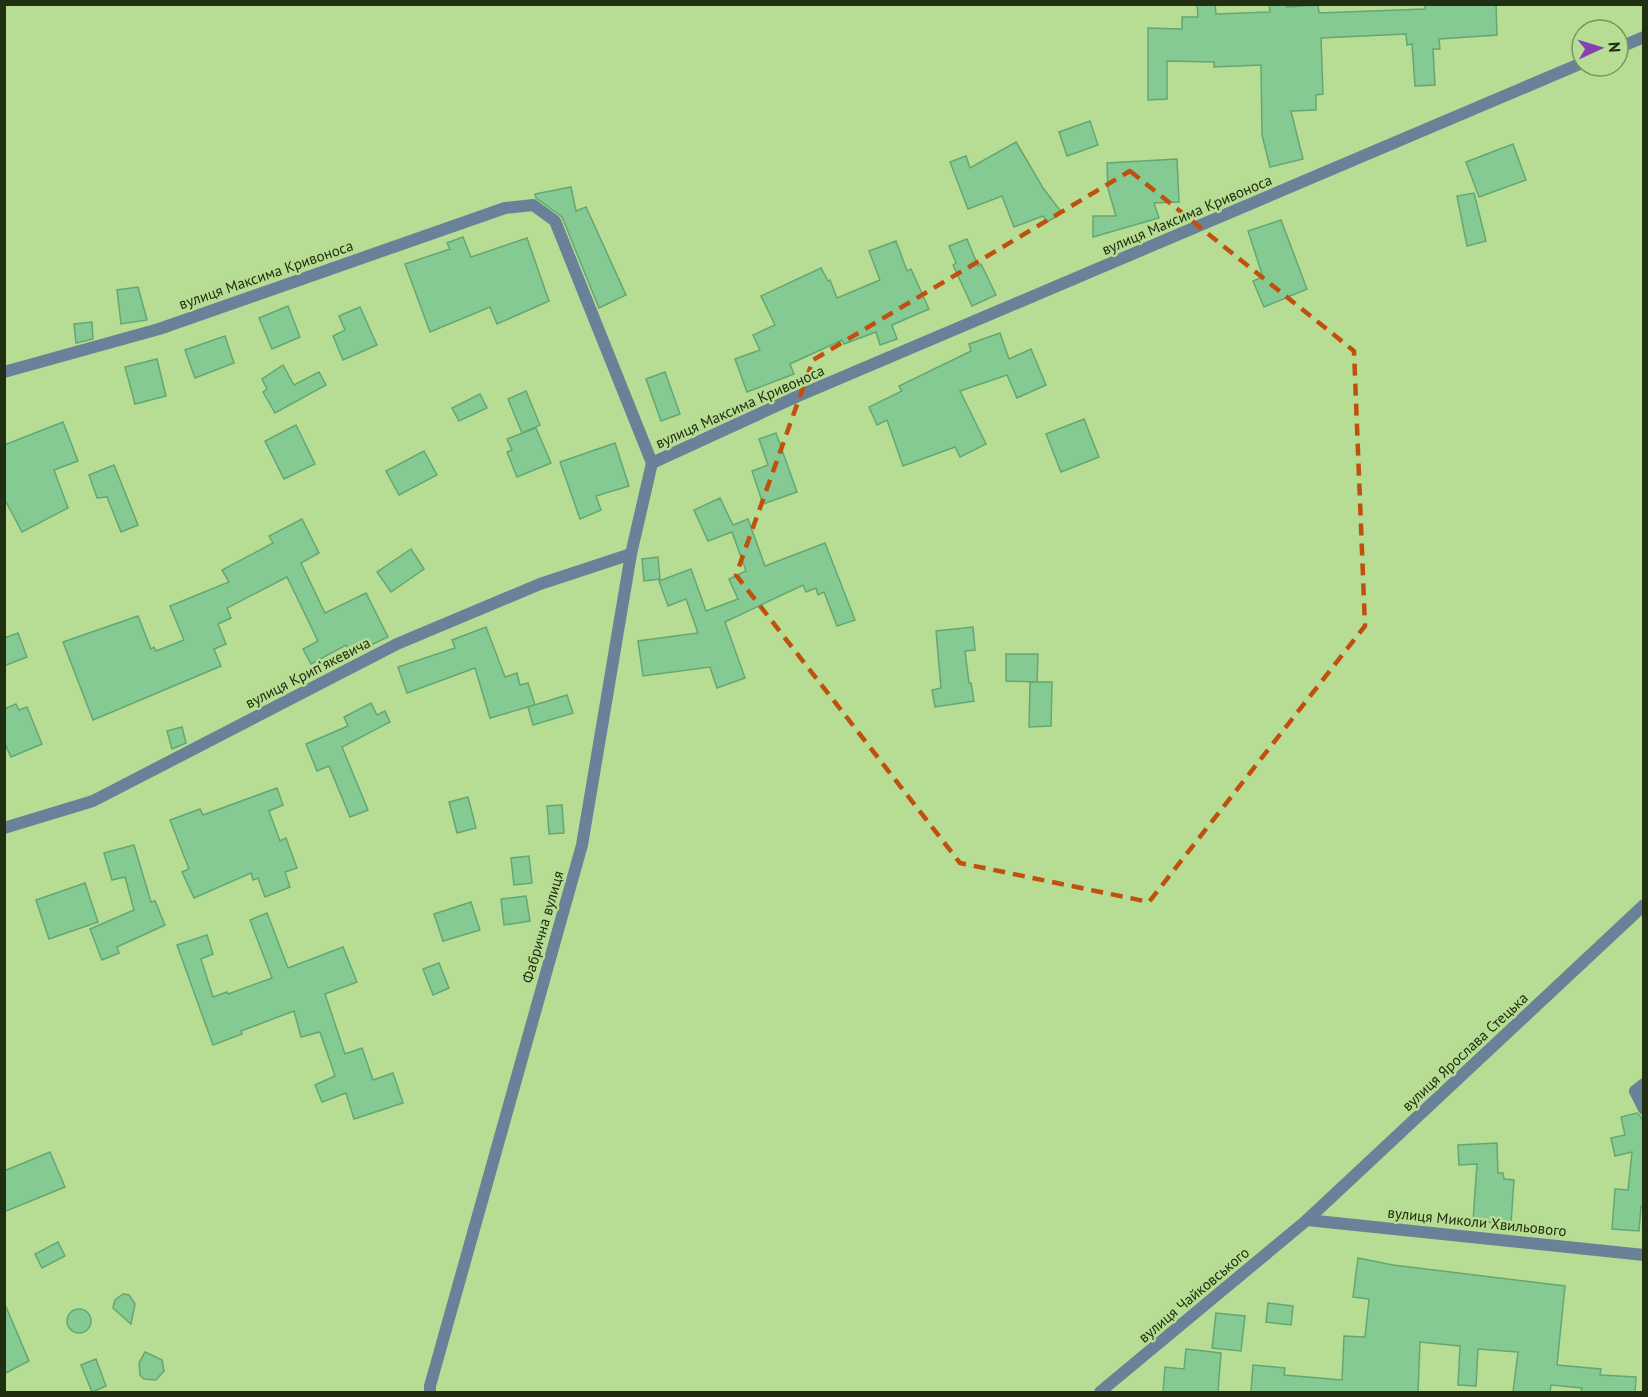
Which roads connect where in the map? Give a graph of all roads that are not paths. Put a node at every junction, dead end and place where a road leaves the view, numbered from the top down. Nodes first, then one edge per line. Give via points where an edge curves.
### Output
1 (1644, 37) edge
2 (1630, 43) edge
3 (1570, 68) edge
4 (4, 372) edge
5 (652, 463) junction
6 (631, 554) junction
7 (4, 828) edge
8 (1644, 905) edge
9 (1644, 1084) edge
10 (1644, 1109) edge
11 (1307, 1220) junction
12 (1644, 1254) edge
13 (430, 1390) edge
14 (1100, 1392) edge

1 - 2 street
3 - 5 street, вулиця Максима Кривоноса via 798,396
4 - 5 street, вулиця Максима Кривоноса via 159,328 505,208 533,205 555,221
5 - 6 street, Фабрична вулиця
6 - 7 street, вулиця Крипʼякевича via 540,584 397,644 93,801
6 - 13 street, Фабрична вулиця via 582,845
8 - 11 street, вулиця Ярослава Стецька
9 - 10 street via 1635,1091
11 - 12 street, вулиця Миколи Хвильового
11 - 14 street, вулиця Чайковського

